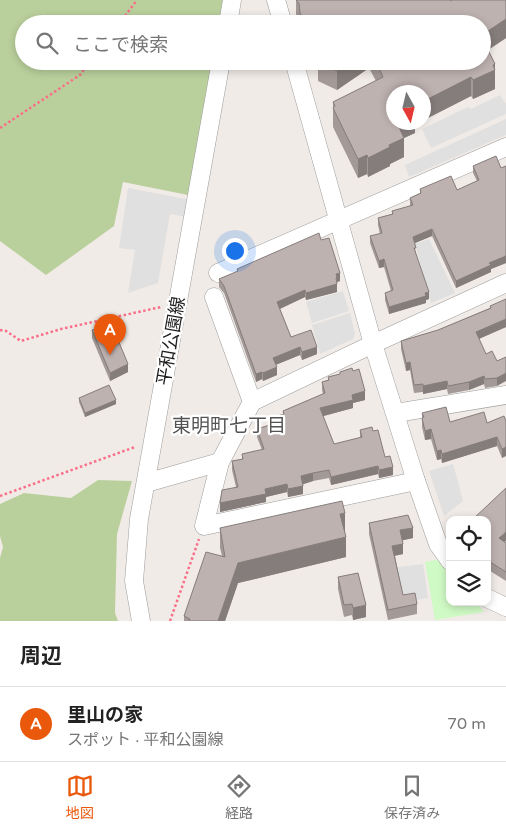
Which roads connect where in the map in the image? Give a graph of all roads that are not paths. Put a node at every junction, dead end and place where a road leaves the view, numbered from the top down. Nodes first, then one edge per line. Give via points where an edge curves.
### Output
1 (232, 0) edge
2 (277, 0) edge
3 (230, 15) edge
4 (281, 15) edge
5 (219, 70) edge
6 (297, 70) edge
7 (506, 147) edge
8 (339, 220) junction
9 (218, 273) dead end
10 (506, 283) edge
11 (214, 297) dead end
12 (373, 344) junction
13 (506, 395) edge
14 (252, 402) junction
15 (396, 413) junction
16 (220, 462) junction
17 (416, 481) junction
18 (146, 483) junction
19 (446, 555) edge
20 (491, 600) edge
21 (506, 607) edge
22 (506, 618) edge
23 (141, 621) edge
24 (501, 621) edge

1 - 3 street
2 - 4 street
5 - 18 street, 平和公園線
6 - 8 street
7 - 8 street
8 - 9 street
8 - 12 street
10 - 12 street
11 - 14 street
12 - 14 street
12 - 15 street
13 - 15 street
14 - 16 street
15 - 17 street
16 - 17 street via 204,526
16 - 18 street
17 - 19 street via 438,544
18 - 23 street, 平和公園線 via 139,519 134,581
20 - 21 street
22 - 24 street

